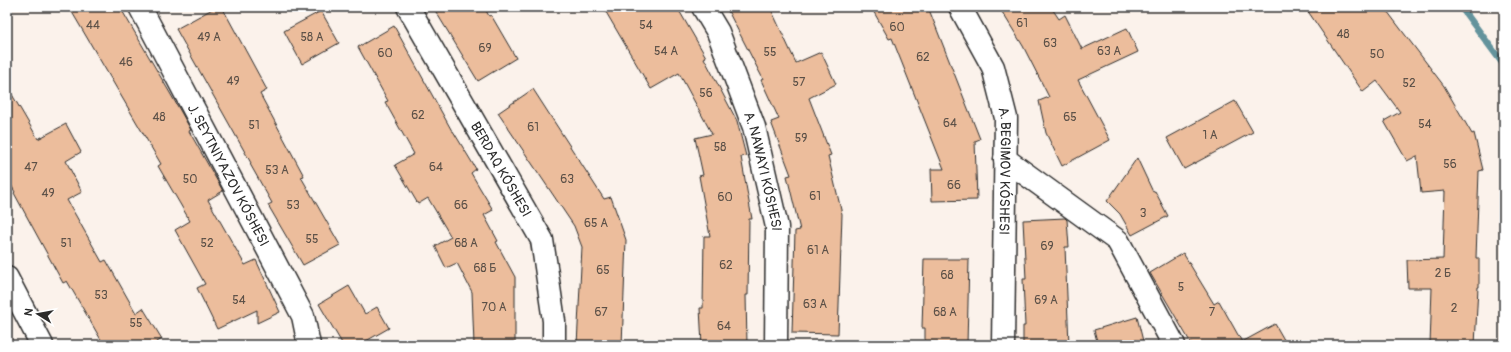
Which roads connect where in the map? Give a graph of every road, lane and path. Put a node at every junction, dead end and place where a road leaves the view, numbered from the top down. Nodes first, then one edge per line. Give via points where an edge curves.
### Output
1 (140, 7) edge
2 (408, 7) edge
3 (703, 7) edge
4 (960, 7) edge
5 (1005, 159) junction
6 (7, 278) edge
7 (42, 345) edge
8 (309, 345) edge
9 (554, 345) edge
10 (776, 345) edge
11 (1003, 345) edge
12 (1174, 345) edge

1 - 8 street, J. SEYTNIYAZOV KÓSHESI via 303,316
2 - 9 street, BERDAQ KÓSHESI via 542,240 554,321
3 - 10 street via 718,32 754,127 777,227
4 - 5 street, A. BEGIMOV KÓSHESI via 993,67 1006,118
5 - 11 street, A. BEGIMOV KÓSHESI
5 - 12 street via 1118,241
6 - 7 street

